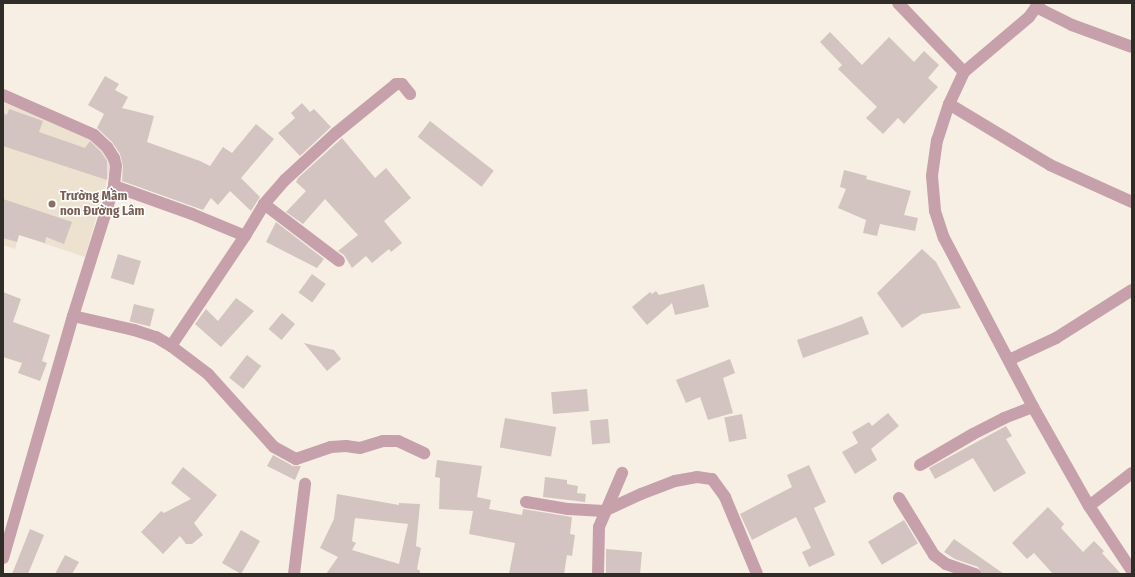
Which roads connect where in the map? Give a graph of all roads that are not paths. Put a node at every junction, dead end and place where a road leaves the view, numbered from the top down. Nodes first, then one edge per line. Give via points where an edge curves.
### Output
1 (898, 3) edge
2 (1037, 5) edge
3 (1132, 47) edge
4 (964, 72) junction
5 (410, 94) dead end
6 (3, 95) edge
7 (949, 104) junction
8 (114, 186) junction
9 (1132, 202) edge
10 (264, 204) junction
11 (245, 236) junction
12 (339, 261) dead end
13 (1132, 290) edge
14 (73, 316) junction
15 (171, 346) junction
16 (1009, 360) junction
17 (1034, 406) junction
18 (424, 453) dead end
19 (920, 465) dead end
20 (622, 473) dead end
21 (1132, 473) edge
22 (305, 484) dead end
23 (899, 498) dead end
24 (526, 502) dead end
25 (1089, 506) junction
26 (604, 512) junction
27 (3, 558) edge
28 (1132, 571) edge
29 (294, 574) edge
30 (598, 574) edge
31 (757, 574) edge
32 (976, 574) edge

1 - 4 street
2 - 3 street via 1072,25
2 - 4 street via 1029,17
4 - 7 street
5 - 10 street via 402,84 396,84 285,180
6 - 8 street via 94,136 107,147 114,158
7 - 9 street via 1050,165
7 - 16 street via 937,140 932,176 935,211 944,238
8 - 11 street
8 - 14 street
10 - 11 street
10 - 12 street
11 - 15 street
13 - 16 street via 1056,338
14 - 15 street via 134,330 156,337
14 - 27 street
15 - 18 street via 208,374 274,447 296,459 331,447 360,448 383,441 398,441
16 - 17 street
17 - 19 street via 973,434
17 - 25 street
20 - 26 street
21 - 25 street
22 - 29 street
23 - 32 street via 934,555 946,564
24 - 26 street
25 - 28 street
26 - 30 street via 599,527
26 - 31 street via 675,481 698,477 712,479 725,497

